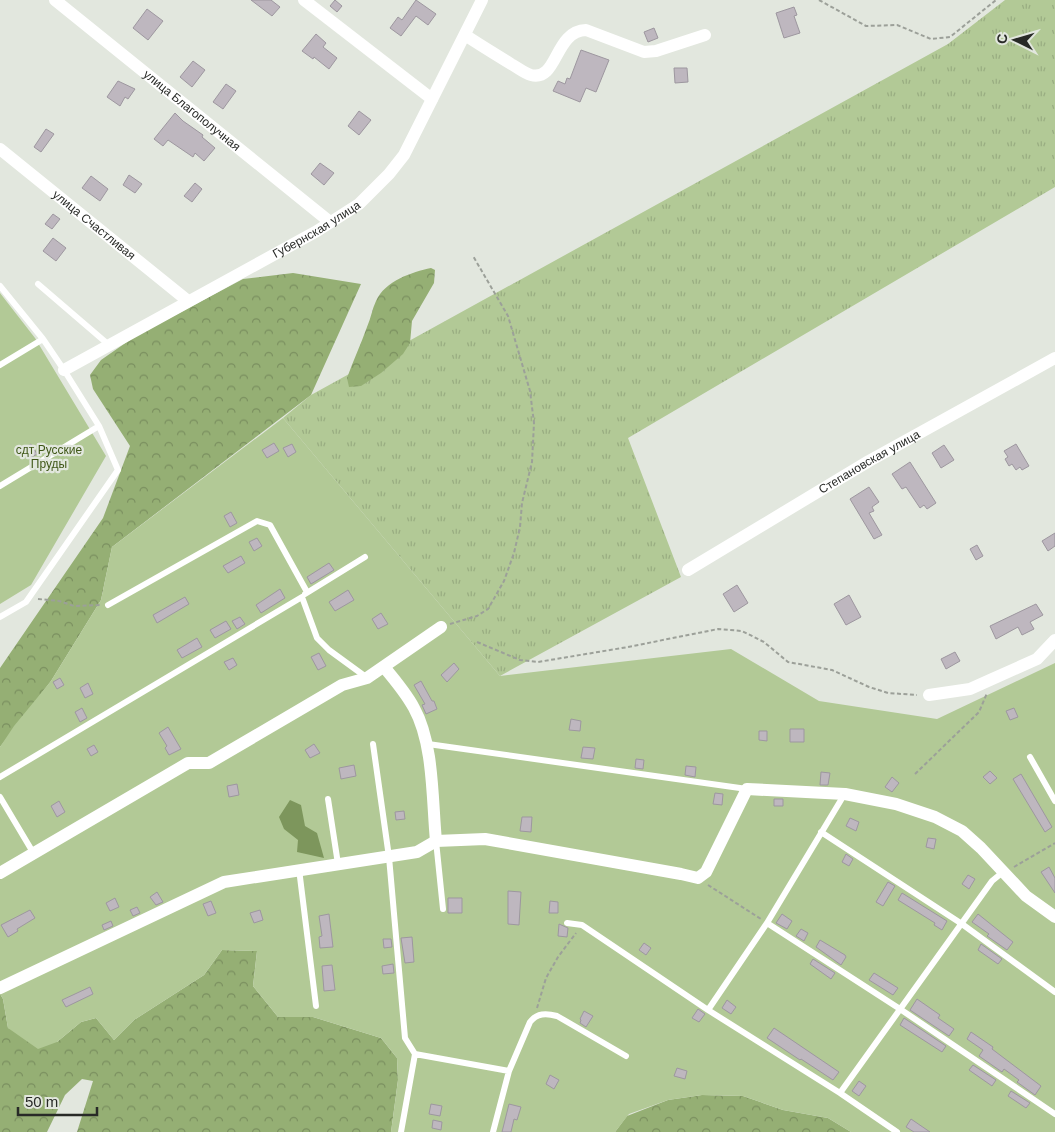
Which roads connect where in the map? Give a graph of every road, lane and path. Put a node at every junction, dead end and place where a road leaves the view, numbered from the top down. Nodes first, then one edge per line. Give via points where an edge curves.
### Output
1 (55, 0) edge
2 (304, 0) edge
3 (482, 0) edge
4 (819, 0) edge
5 (996, 0) edge
6 (465, 35) junction
7 (705, 35) dead end
8 (432, 99) junction
9 (0, 149) edge
10 (330, 222) junction
11 (473, 256) dead end
12 (38, 284) dead end
13 (0, 286) edge
14 (188, 301) junction
15 (43, 340) junction
16 (110, 346) junction
17 (1055, 358) edge
18 (0, 365) edge
19 (64, 370) junction
20 (99, 426) junction
21 (0, 486) edge
22 (365, 556) dead end
23 (688, 570) dead end
24 (305, 594) junction
25 (26, 602) junction
26 (108, 605) joint
27 (0, 617) edge
28 (440, 627) joint
29 (1055, 640) edge
30 (477, 642) dead end
31 (384, 667) junction
32 (367, 678) junction
33 (990, 680) junction
34 (929, 695) joint
35 (373, 744) dead end
36 (428, 744) junction
37 (1030, 757) dead end
38 (915, 774) dead end
39 (0, 777) edge
40 (747, 790) junction
41 (844, 794) junction
42 (0, 797) edge
43 (328, 799) dead end
44 (1055, 801) edge
45 (822, 832) junction
46 (436, 841) junction
47 (1055, 843) edge
48 (34, 854) junction
49 (389, 857) junction
50 (338, 864) junction
51 (299, 869) junction
52 (1003, 872) junction
53 (0, 873) edge
54 (698, 878) junction
55 (443, 909) dead end
56 (1055, 918) edge
57 (567, 923) dead end
58 (768, 923) junction
59 (582, 924) junction
60 (962, 924) junction
61 (0, 988) edge
62 (1055, 992) edge
63 (316, 1006) dead end
64 (900, 1009) junction
65 (708, 1010) junction
66 (534, 1017) junction
67 (415, 1054) junction
68 (626, 1056) dead end
69 (509, 1071) junction
70 (840, 1093) junction
71 (1055, 1114) edge
72 (401, 1132) edge
73 (493, 1132) edge
74 (897, 1132) edge

1 - 10 street, улица Благополучная
2 - 8 street
3 - 6 street, Губернская улица
4 - 5 path via 866,26 897,25 931,39 950,37
6 - 7 street via 526,73 538,76 547,71 570,35 579,30 644,52
6 - 8 street, Губернская улица
8 - 10 street, Губернская улица via 404,155 390,174 359,204
9 - 14 street, улица Счастливая
10 - 14 street, Губернская улица
11 - 28 path via 508,316 530,391 534,423 532,462 514,553 493,602 478,616
12 - 16 lane
13 - 15 lane
14 - 16 street, Губернская улица
15 - 18 lane
15 - 19 lane
16 - 19 street, Губернская улица
17 - 23 street, Степановская улица via 869,461
19 - 20 lane
20 - 21 lane
20 - 25 lane via 118,470
22 - 24 lane
24 - 26 lane via 270,525 257,522
24 - 32 lane via 317,638
24 - 39 lane
25 - 26 path via 41,599 74,606
25 - 27 lane
28 - 31 street
29 - 33 street via 1037,659
30 - 34 path via 520,660 538,662 718,629 742,631 764,642 788,662 832,670 888,693
31 - 32 street
31 - 36 street via 415,710
32 - 48 street via 342,685 209,763 188,763
33 - 34 street via 970,689
33 - 38 path via 979,712
35 - 49 lane
36 - 40 lane
36 - 46 street
37 - 44 lane
40 - 41 street
40 - 54 street via 706,872
41 - 45 lane
41 - 52 street via 896,804 942,820 962,831
42 - 48 lane
43 - 50 lane
45 - 58 lane
45 - 60 lane
46 - 49 street via 417,852
46 - 54 street via 485,839
46 - 55 lane
47 - 52 path
48 - 53 street
49 - 50 street
49 - 67 lane via 405,1038
50 - 51 street
51 - 61 street via 224,882
51 - 63 lane
52 - 56 street via 1026,896
52 - 60 lane via 992,881
54 - 58 path
57 - 59 lane
58 - 64 lane
58 - 65 lane
59 - 65 lane
59 - 66 path via 546,978
60 - 62 lane
60 - 64 lane
64 - 70 lane
64 - 71 lane
65 - 70 lane
66 - 68 lane via 557,1016
66 - 69 lane
67 - 69 lane
67 - 72 lane
69 - 73 lane
70 - 74 lane

